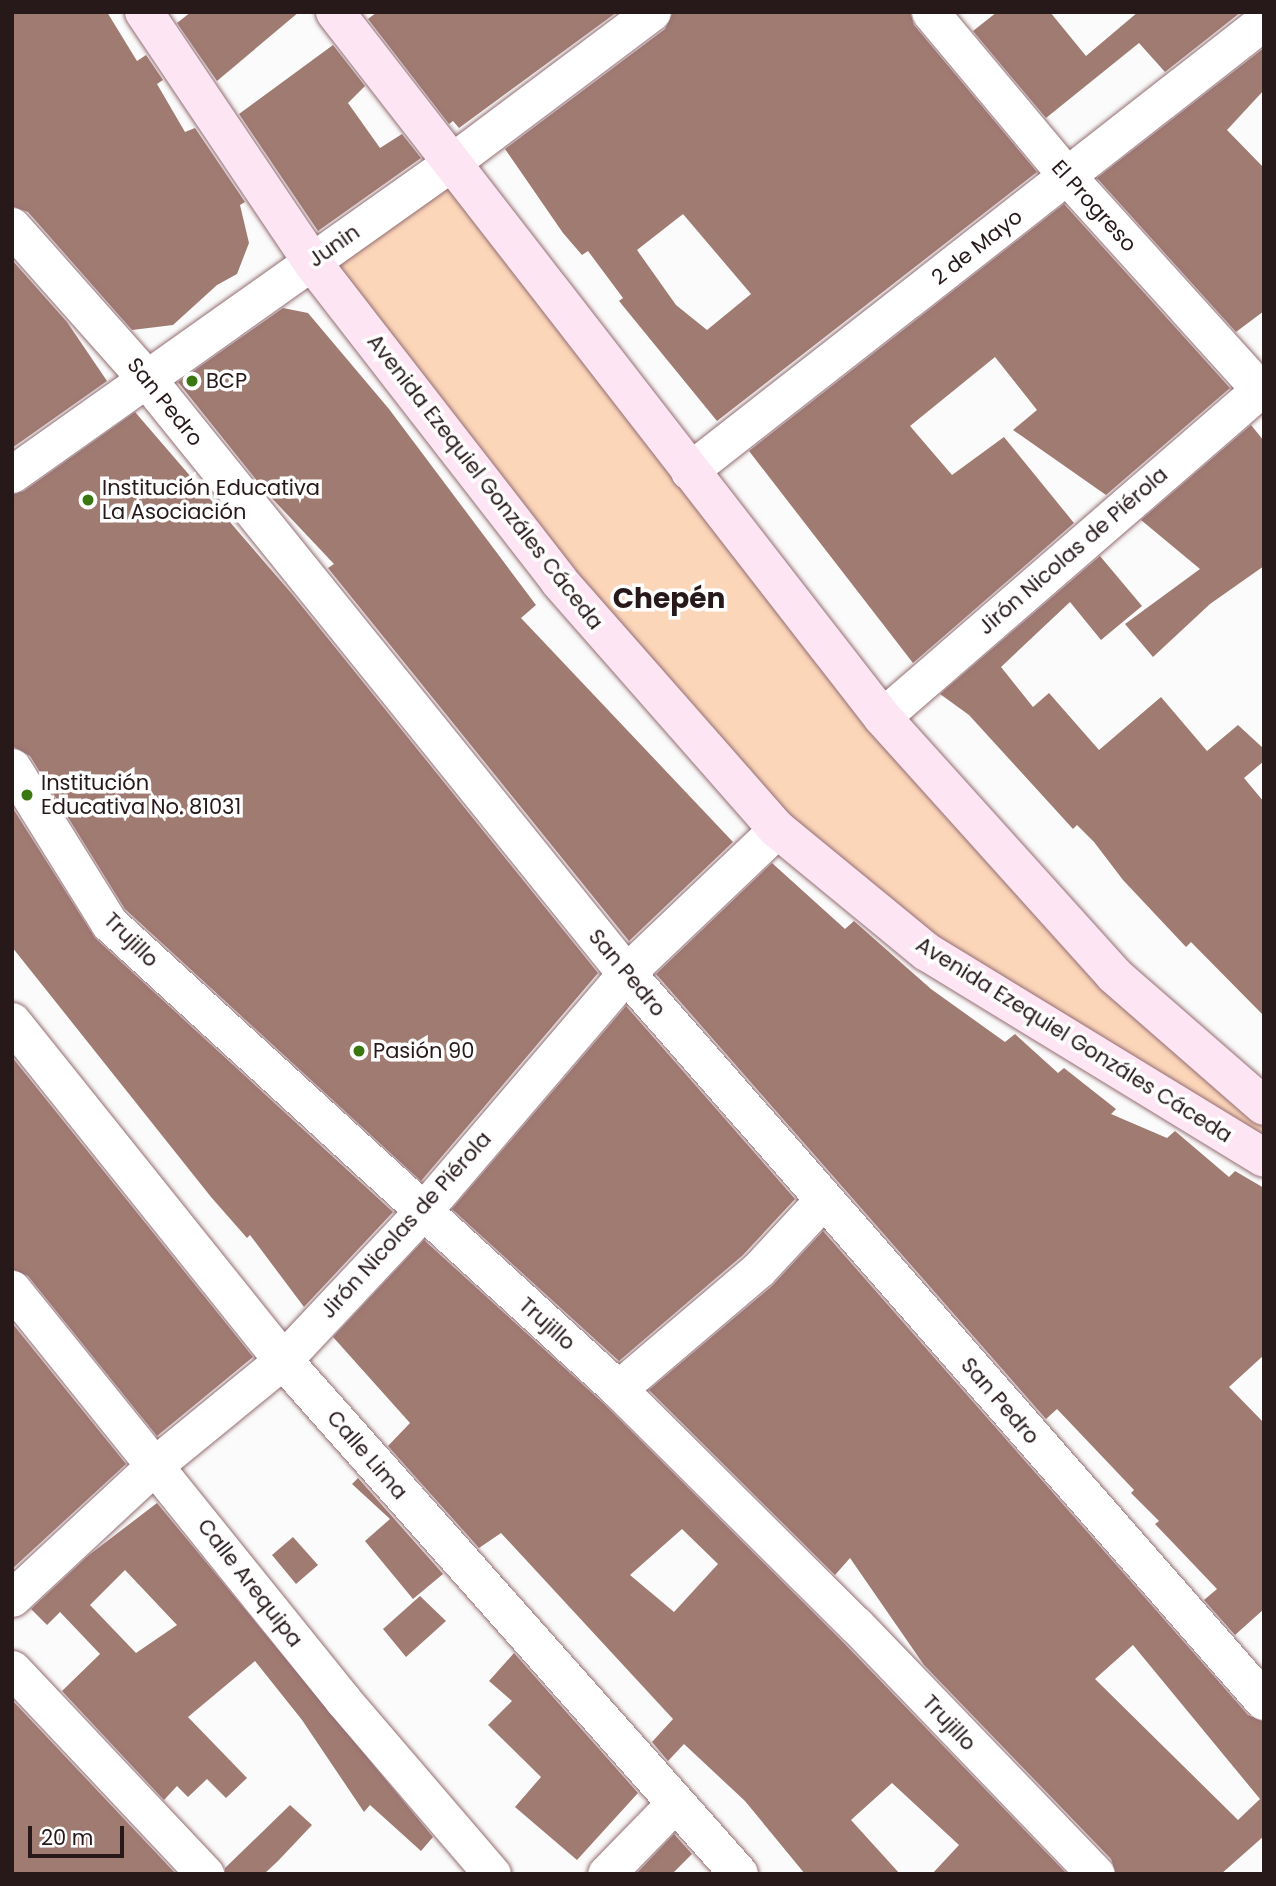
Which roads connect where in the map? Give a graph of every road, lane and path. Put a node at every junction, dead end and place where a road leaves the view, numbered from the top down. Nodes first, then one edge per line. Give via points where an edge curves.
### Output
1 (144, 12) edge
2 (335, 12) edge
3 (652, 12) edge
4 (930, 12) edge
5 (1264, 21) edge
6 (452, 162) junction
7 (1067, 176) junction
8 (12, 227) edge
9 (312, 261) junction
10 (146, 378) junction
11 (1262, 390) edge
12 (689, 471) junction
13 (12, 474) edge
14 (882, 717) junction
15 (12, 767) edge
16 (777, 829) junction
17 (626, 973) junction
18 (12, 1022) edge
19 (1264, 1107) edge
20 (1264, 1158) edge
21 (822, 1200) junction
22 (423, 1211) junction
23 (12, 1289) edge
24 (283, 1360) junction
25 (618, 1389) junction
26 (156, 1464) junction
27 (12, 1598) edge
28 (12, 1669) edge
29 (1264, 1701) edge
30 (674, 1804) junction
31 (205, 1874) edge
32 (492, 1874) edge
33 (606, 1874) edge
34 (739, 1874) edge
35 (1096, 1874) edge

1 - 9 main road, Avenida Ezequiel Gonzáles Cáceda
2 - 6 main road
3 - 6 street, Junin
4 - 7 street, El Progreso
5 - 7 street, 2 de Mayo
6 - 9 street, Junin
6 - 12 main road
7 - 11 street, El Progreso
7 - 12 street, 2 de Mayo
8 - 10 street, San Pedro
9 - 10 street, Junin
9 - 16 main road, Avenida Ezequiel Gonzáles Cáceda via 559,581
10 - 13 street, Junin
10 - 17 street, San Pedro
11 - 14 street, Jirón Nicolas de Piérola
12 - 14 main road
14 - 19 main road via 1114,975
15 - 22 street, Trujillo via 109,923
16 - 17 street, Jirón Nicolas de Piérola
16 - 20 main road, Avenida Ezequiel Gonzáles Cáceda via 927,952
17 - 21 street, San Pedro
17 - 22 street, Jirón Nicolas de Piérola
18 - 24 street, Calle Lima
21 - 25 street via 758,1270
21 - 29 street, San Pedro
22 - 24 street, Jirón Nicolas de Piérola
22 - 25 street, Trujillo
23 - 26 street, Calle Arequipa
24 - 26 street, Jirón Nicolas de Piérola
24 - 30 street, Calle Lima
25 - 35 street, Trujillo via 856,1625
26 - 27 street, Jirón Nicolas de Piérola
26 - 32 street, Calle Arequipa via 343,1700
28 - 31 street
30 - 33 street
30 - 34 street, Calle Lima

